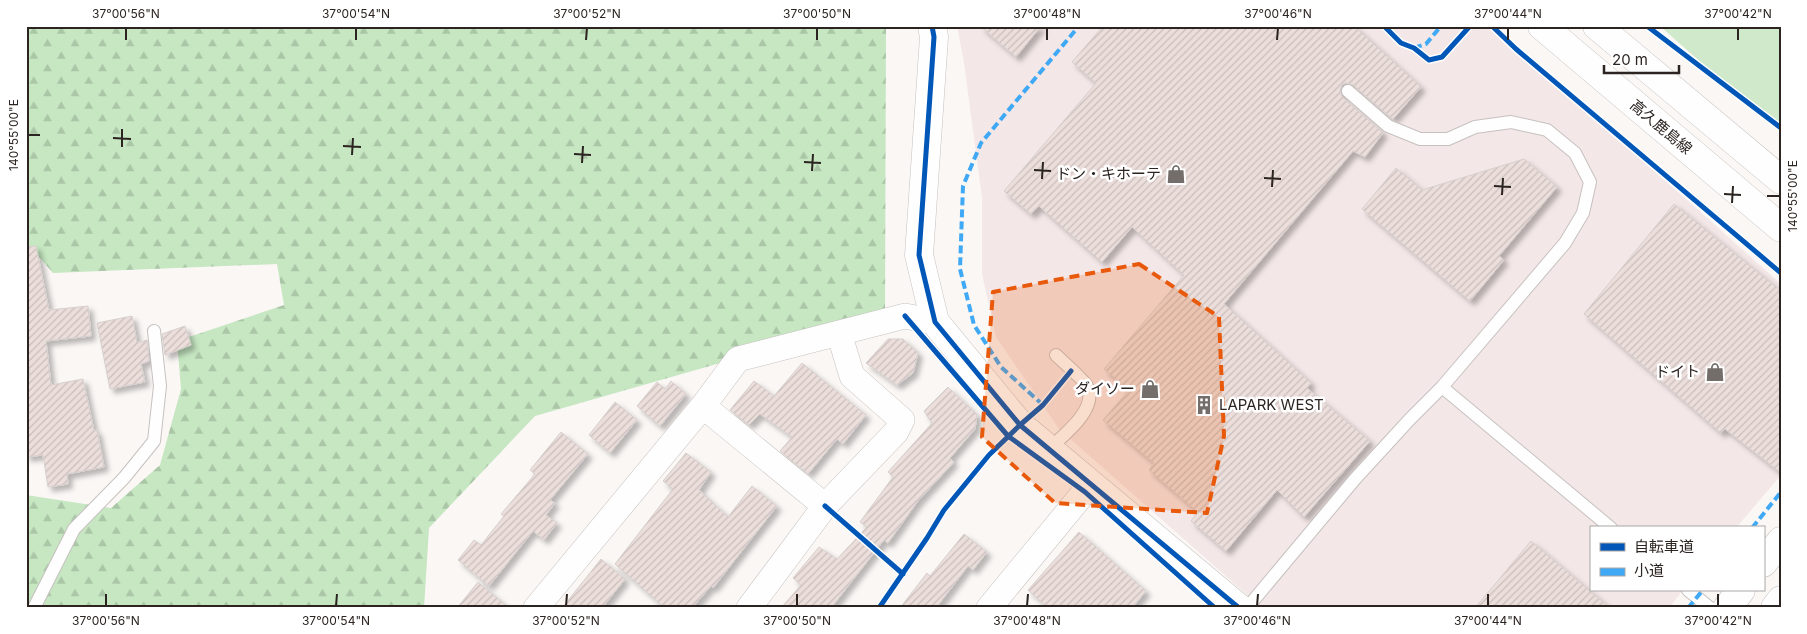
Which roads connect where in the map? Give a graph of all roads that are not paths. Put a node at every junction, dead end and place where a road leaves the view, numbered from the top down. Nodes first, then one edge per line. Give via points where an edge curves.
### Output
1 (932, 26) edge
2 (1542, 26) edge
3 (1598, 26) edge
4 (1348, 91) dead end
5 (1781, 180) edge
6 (1781, 228) edge
7 (935, 322) junction
8 (154, 331) dead end
9 (839, 333) junction
10 (1056, 355) dead end
11 (1442, 387) junction
12 (703, 406) junction
13 (1050, 448) junction
14 (1091, 484) junction
15 (825, 506) junction
16 (1608, 526) edge
17 (1781, 541) edge
18 (1764, 562) edge
19 (1690, 592) edge
20 (1739, 592) edge
21 (1781, 600) edge
22 (1002, 603) edge
23 (34, 608) edge
24 (536, 608) edge
25 (749, 608) edge
26 (1239, 608) edge
27 (1247, 608) edge
28 (1710, 608) edge
29 (1727, 608) edge
30 (1775, 608) edge

1 - 7 street via 934,38 919,255
2 - 6 street, 高久鹿島線
3 - 5 street
4 - 11 lane via 1388,126 1420,138 1448,139 1475,127 1511,122 1547,130 1575,153 1590,182 1583,213 1565,243
7 - 9 street via 905,316
7 - 13 street via 1020,425
8 - 23 lane via 160,386 154,441 124,478 74,529
9 - 12 street via 738,359
9 - 15 street via 852,376 902,420 896,432
10 - 13 lane via 1087,386 1090,401 1080,419
11 - 16 lane
11 - 27 lane via 1355,479
12 - 15 street
12 - 24 street
13 - 14 street
14 - 22 street
14 - 26 street
15 - 25 street
17 - 18 street
19 - 28 lane
20 - 29 street
21 - 30 street

